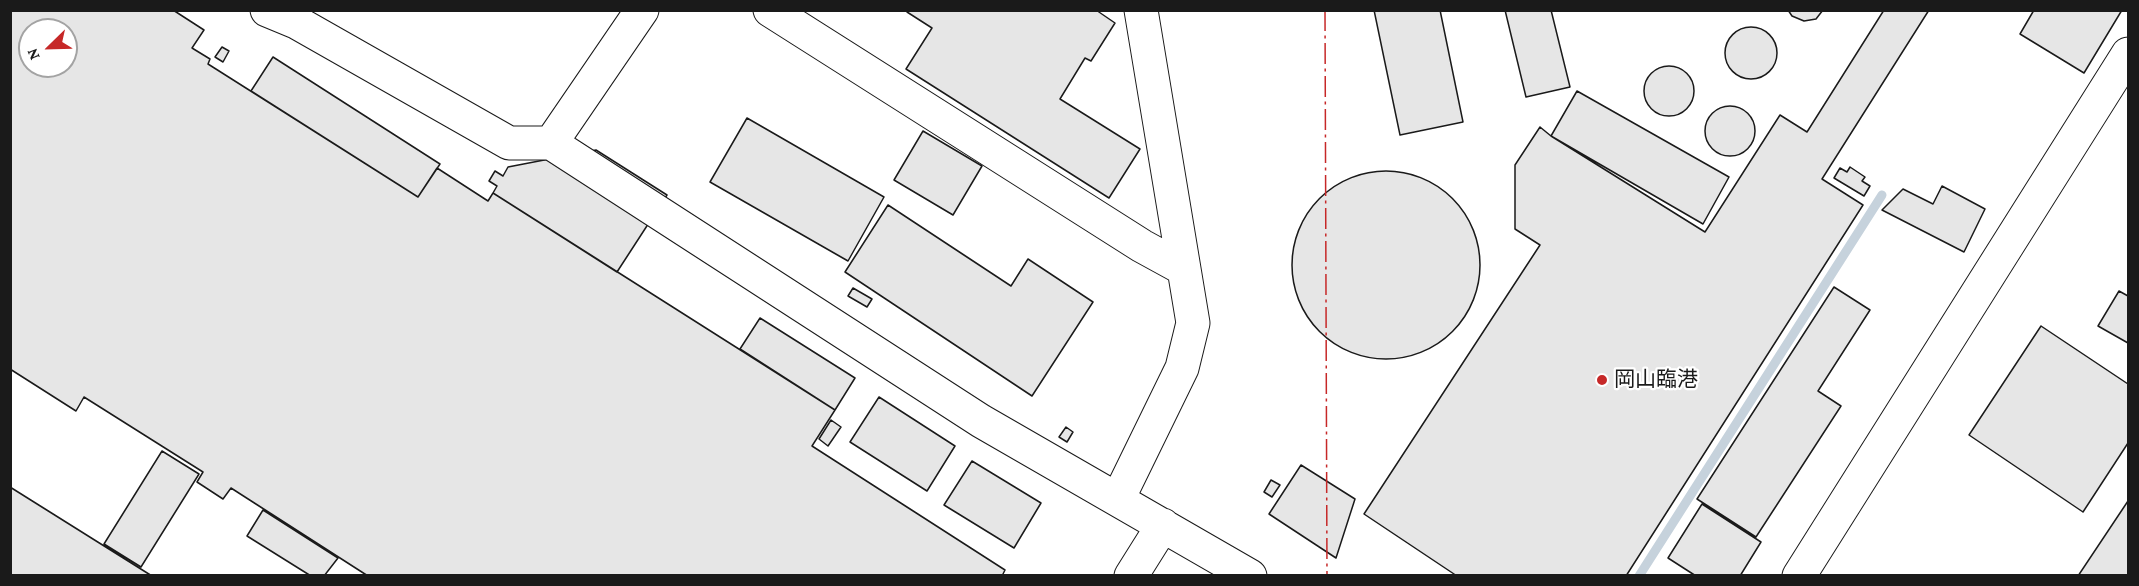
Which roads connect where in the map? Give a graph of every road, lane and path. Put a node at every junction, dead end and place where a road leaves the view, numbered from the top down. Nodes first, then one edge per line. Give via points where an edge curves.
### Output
1 (267, 10) edge
2 (642, 10) edge
3 (770, 10) edge
4 (1142, 10) edge
5 (2128, 54) edge
6 (551, 143) junction
7 (1185, 269) junction
8 (1118, 499) junction
9 (1163, 525) junction
10 (1131, 576) edge
11 (1250, 576) edge
12 (1798, 576) edge

1 - 6 street via 296,22 509,143
2 - 6 street
3 - 7 street via 1142,246
4 - 7 street
5 - 12 street
6 - 8 street via 981,420
7 - 8 street via 1193,323 1182,368
8 - 9 street
9 - 10 street
9 - 11 street

